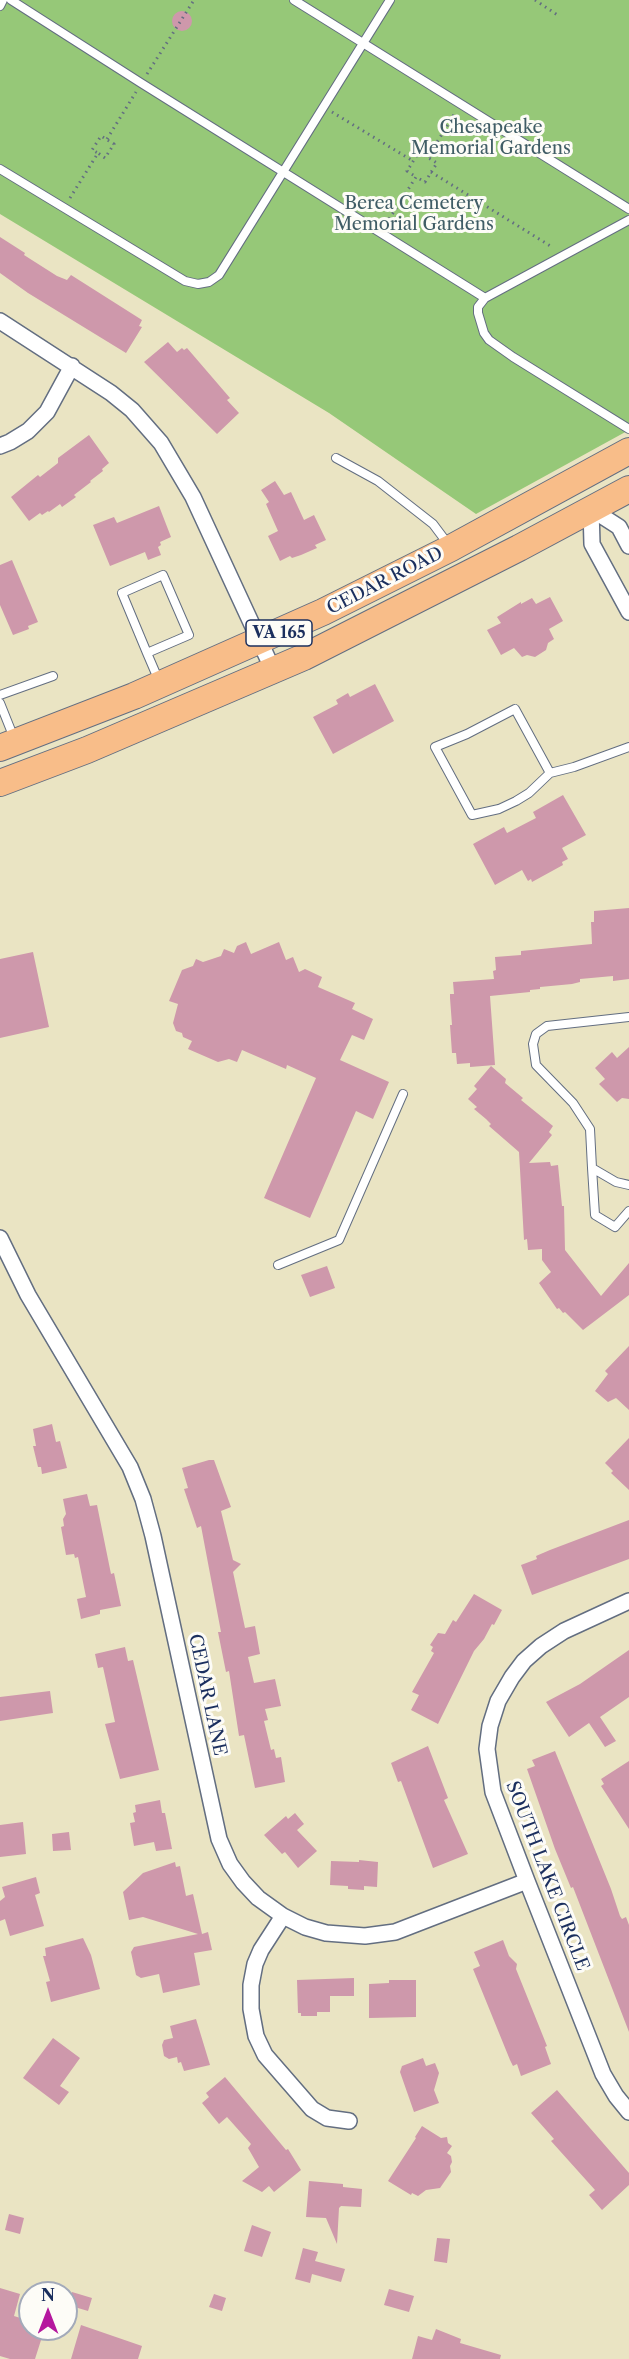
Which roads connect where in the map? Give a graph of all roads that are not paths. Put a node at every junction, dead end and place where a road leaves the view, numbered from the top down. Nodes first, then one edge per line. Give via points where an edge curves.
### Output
1 (3, 0) edge
2 (11, 0) edge
3 (294, 0) edge
4 (390, 0) edge
5 (0, 6) edge
6 (364, 42) junction
7 (0, 169) edge
8 (282, 172) junction
9 (629, 209) edge
10 (629, 220) edge
11 (485, 298) junction
12 (0, 321) edge
13 (72, 366) junction
14 (629, 429) edge
15 (0, 446) edge
16 (629, 451) edge
17 (336, 458) dead end
18 (629, 466) edge
19 (629, 489) edge
20 (591, 509) junction
21 (518, 512) junction
22 (629, 546) edge
23 (451, 548) junction
24 (629, 612) edge
25 (260, 642) junction
26 (147, 653) junction
27 (273, 670) junction
28 (52, 676) dead end
29 (160, 685) junction
30 (0, 695) edge
31 (0, 703) edge
32 (8, 745) edge
33 (629, 747) edge
34 (550, 773) junction
35 (0, 783) edge
36 (629, 1017) edge
37 (404, 1094) dead end
38 (592, 1168) junction
39 (629, 1185) edge
40 (629, 1211) edge
41 (0, 1238) edge
42 (278, 1265) dead end
43 (629, 1601) edge
44 (527, 1881) junction
45 (283, 1916) junction
46 (629, 2112) edge
47 (348, 2121) dead end

1 - 5 lane
2 - 8 lane
3 - 6 lane
4 - 6 lane
6 - 8 lane
6 - 9 lane
7 - 8 lane via 193,284 205,284 219,275
8 - 11 lane
10 - 11 lane
11 - 14 lane via 478,313 489,340
12 - 13 street
13 - 15 street via 47,412 28,431
13 - 25 street via 132,410 161,443 193,497
16 - 21 main road, CEDAR ROAD / VA 165
17 - 23 lane via 378,481 433,524
18 - 20 main road via 593,494
19 - 20 main road, CEDAR ROAD / VA 165
20 - 21 main road
20 - 22 street via 619,527
20 - 24 street via 592,544
20 - 27 main road, CEDAR ROAD / VA 165
21 - 23 main road, CEDAR ROAD / VA 165
23 - 25 main road, CEDAR ROAD / VA 165
25 - 27 street
25 - 29 main road, CEDAR ROAD / VA 165
26 - 26 lane via 122,593 163,575 189,635
26 - 29 lane
27 - 35 main road, CEDAR ROAD / VA 165
28 - 30 lane
29 - 32 main road, CEDAR ROAD / VA 165
31 - 32 lane
33 - 34 lane
34 - 34 lane via 516,801 472,815 435,747 515,709
36 - 38 lane via 547,1026 536,1034 533,1044 536,1065 573,1103 590,1130
37 - 42 lane via 339,1240
38 - 39 lane
38 - 40 lane via 596,1215 615,1227
41 - 45 street, CEDAR LANE via 143,1498 219,1839 243,1882
43 - 44 street, SOUTH LAKE CIRCLE via 541,1646 524,1660 498,1701 487,1749 489,1774
44 - 45 street, CEDAR LANE via 395,1932 375,1935 326,1933
44 - 46 street, SOUTH LAKE CIRCLE via 603,2074
45 - 47 street via 255,1964 251,2009 256,2036 265,2055 312,2109 327,2118

